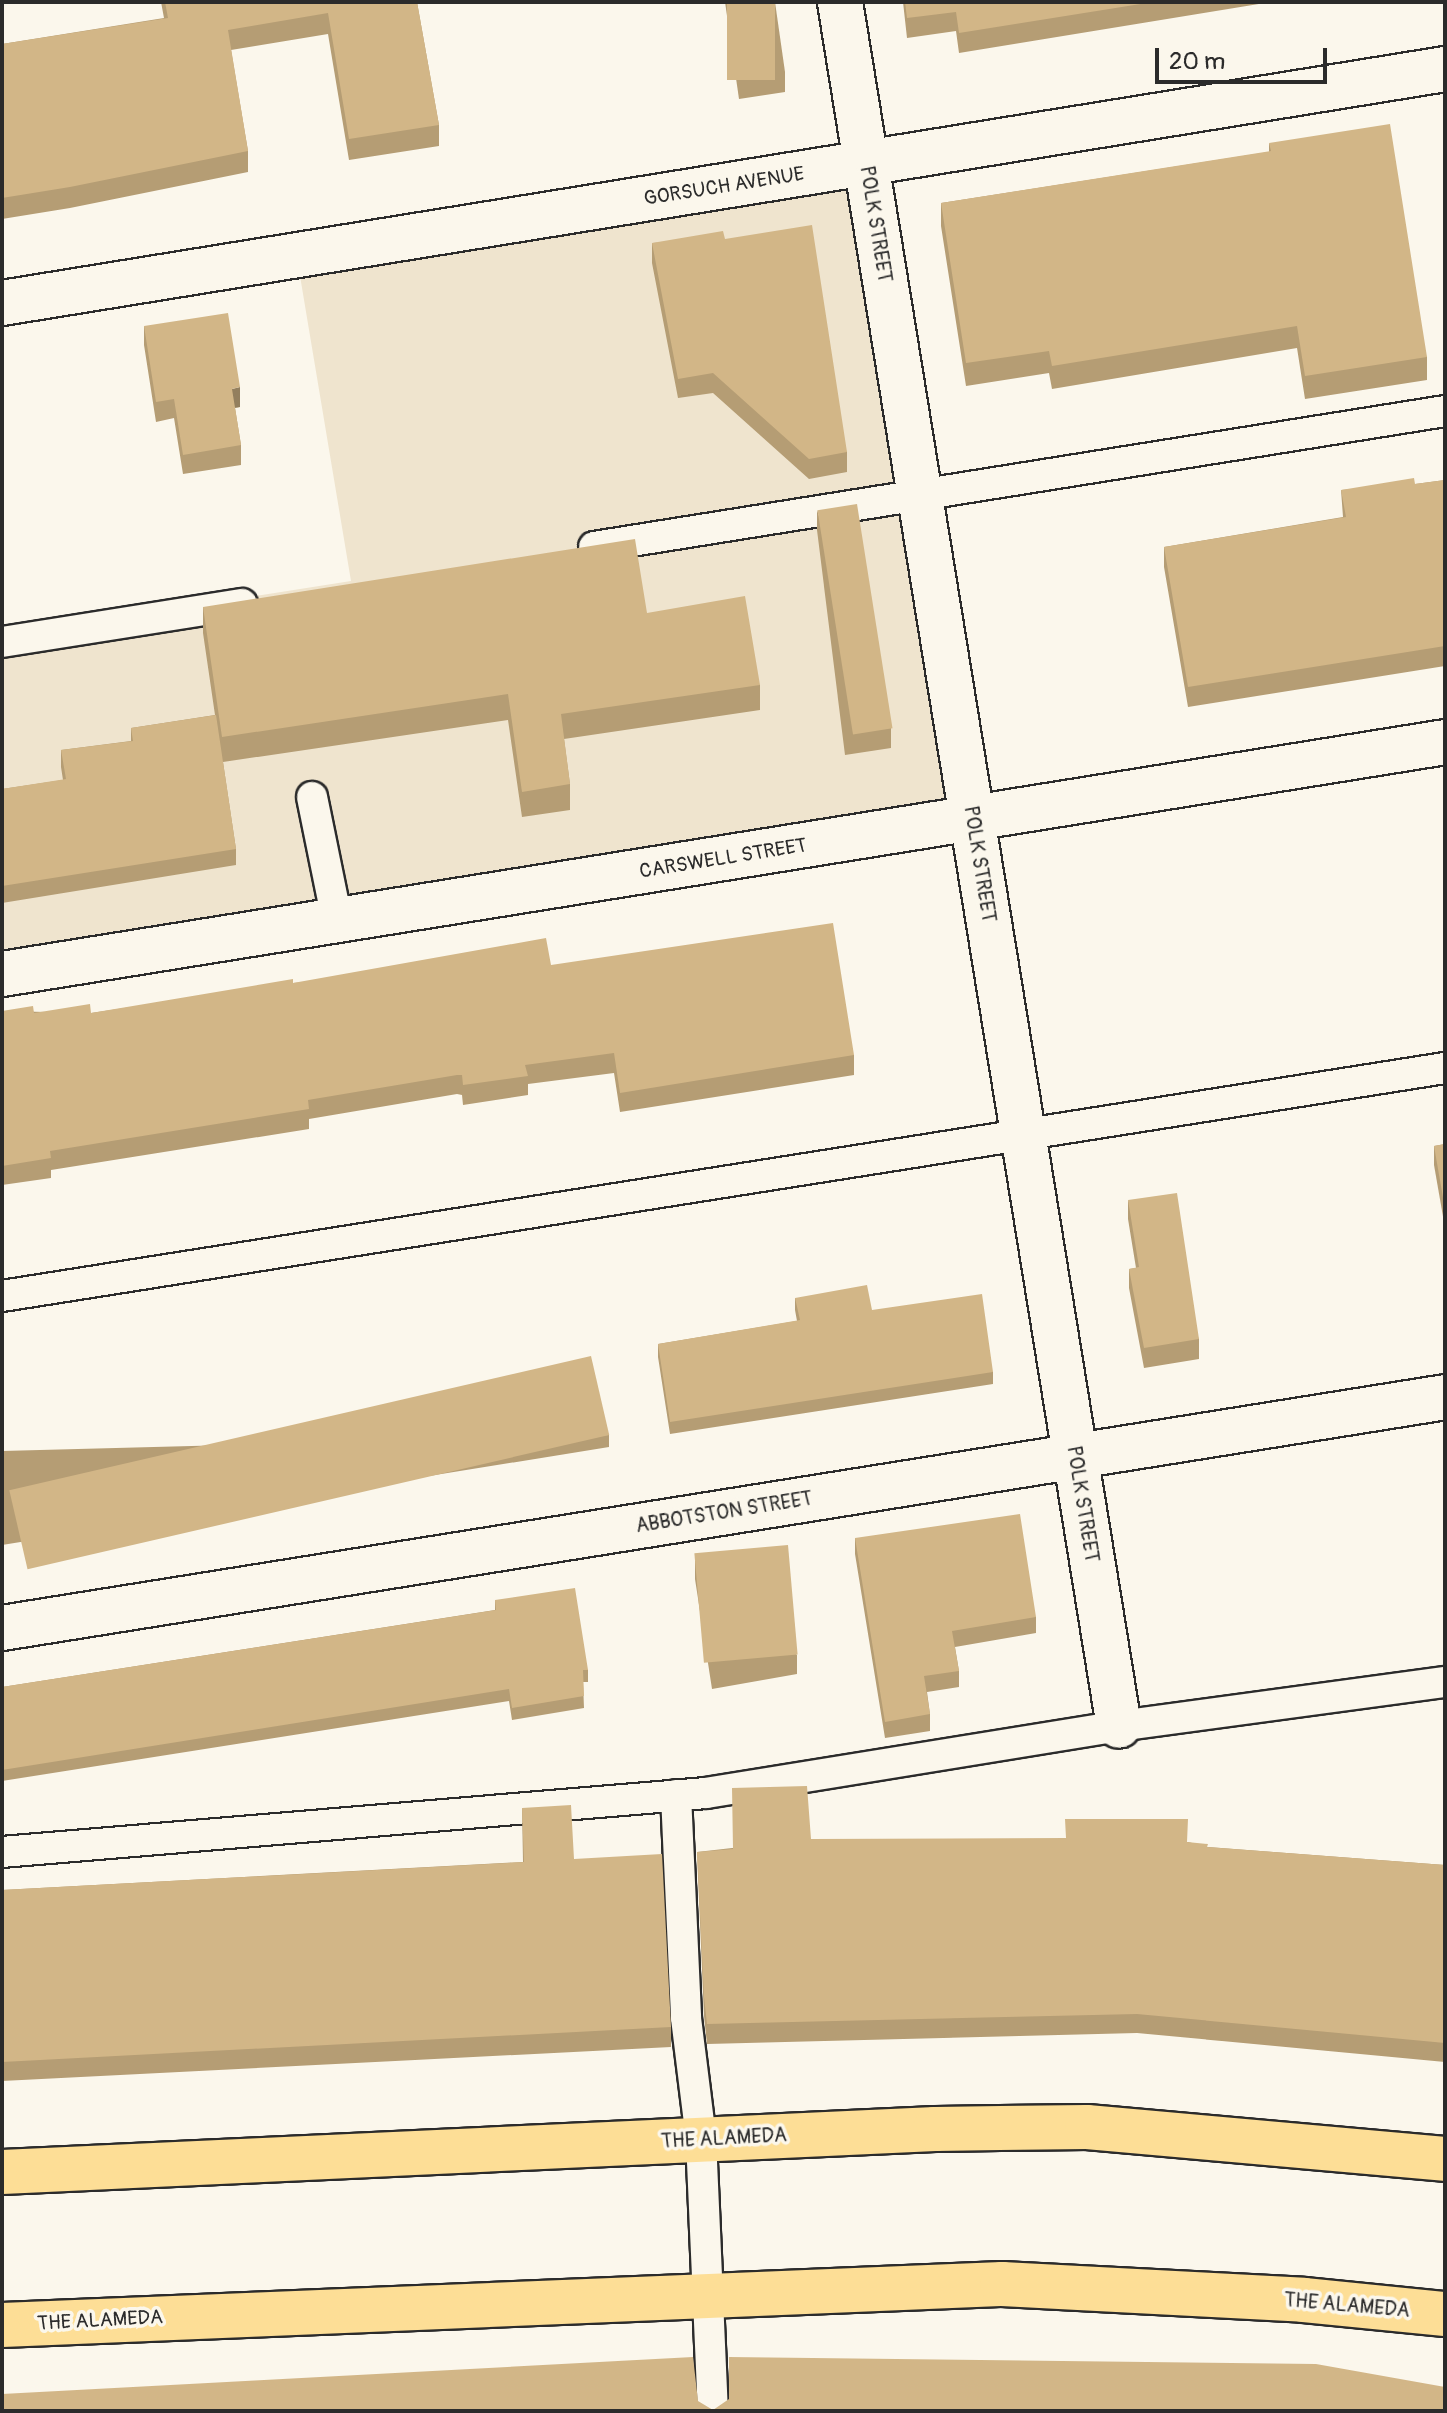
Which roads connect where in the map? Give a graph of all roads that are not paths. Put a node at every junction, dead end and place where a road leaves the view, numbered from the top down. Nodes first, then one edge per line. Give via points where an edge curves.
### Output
1 (840, 2) edge
2 (1445, 69) edge
3 (866, 163) junction
4 (2, 303) edge
5 (1445, 411) edge
6 (920, 495) junction
7 (562, 552) edge
8 (266, 600) edge
9 (2, 642) edge
10 (1445, 742) edge
11 (312, 797) dead end
12 (972, 818) junction
13 (337, 920) junction
14 (2, 974) edge
15 (1445, 1068) edge
16 (1023, 1134) junction
17 (2, 1296) edge
18 (1445, 1397) edge
19 (1075, 1456) junction
20 (2, 1628) edge
21 (1445, 1682) edge
22 (1119, 1726) junction
23 (676, 1795) junction
24 (2, 1852) edge
25 (701, 2139) junction
26 (1445, 2159) edge
27 (2, 2172) edge
28 (709, 2297) junction
29 (1445, 2314) edge
30 (2, 2325) edge
31 (713, 2411) edge

1 - 3 street, POLK STREET
2 - 3 street, GORSUCH AVENUE
3 - 4 street, GORSUCH AVENUE
3 - 6 street, POLK STREET
5 - 6 lane
6 - 7 lane
6 - 12 street, POLK STREET
8 - 9 lane
10 - 12 street, CARSWELL STREET
11 - 13 lane
12 - 13 street, CARSWELL STREET
12 - 16 street, POLK STREET
13 - 14 street, CARSWELL STREET
15 - 16 lane
16 - 17 lane
16 - 19 street, POLK STREET
18 - 19 street, ABBOTSTON STREET
19 - 20 street, ABBOTSTON STREET
19 - 22 street, POLK STREET
21 - 22 lane
22 - 23 lane
23 - 24 lane
23 - 25 lane via 686,2018
25 - 26 main road, THE ALAMEDA via 1087,2127
25 - 27 main road, THE ALAMEDA
25 - 28 lane
28 - 29 main road, THE ALAMEDA via 1002,2284 1304,2300
28 - 30 main road, THE ALAMEDA
28 - 31 lane

